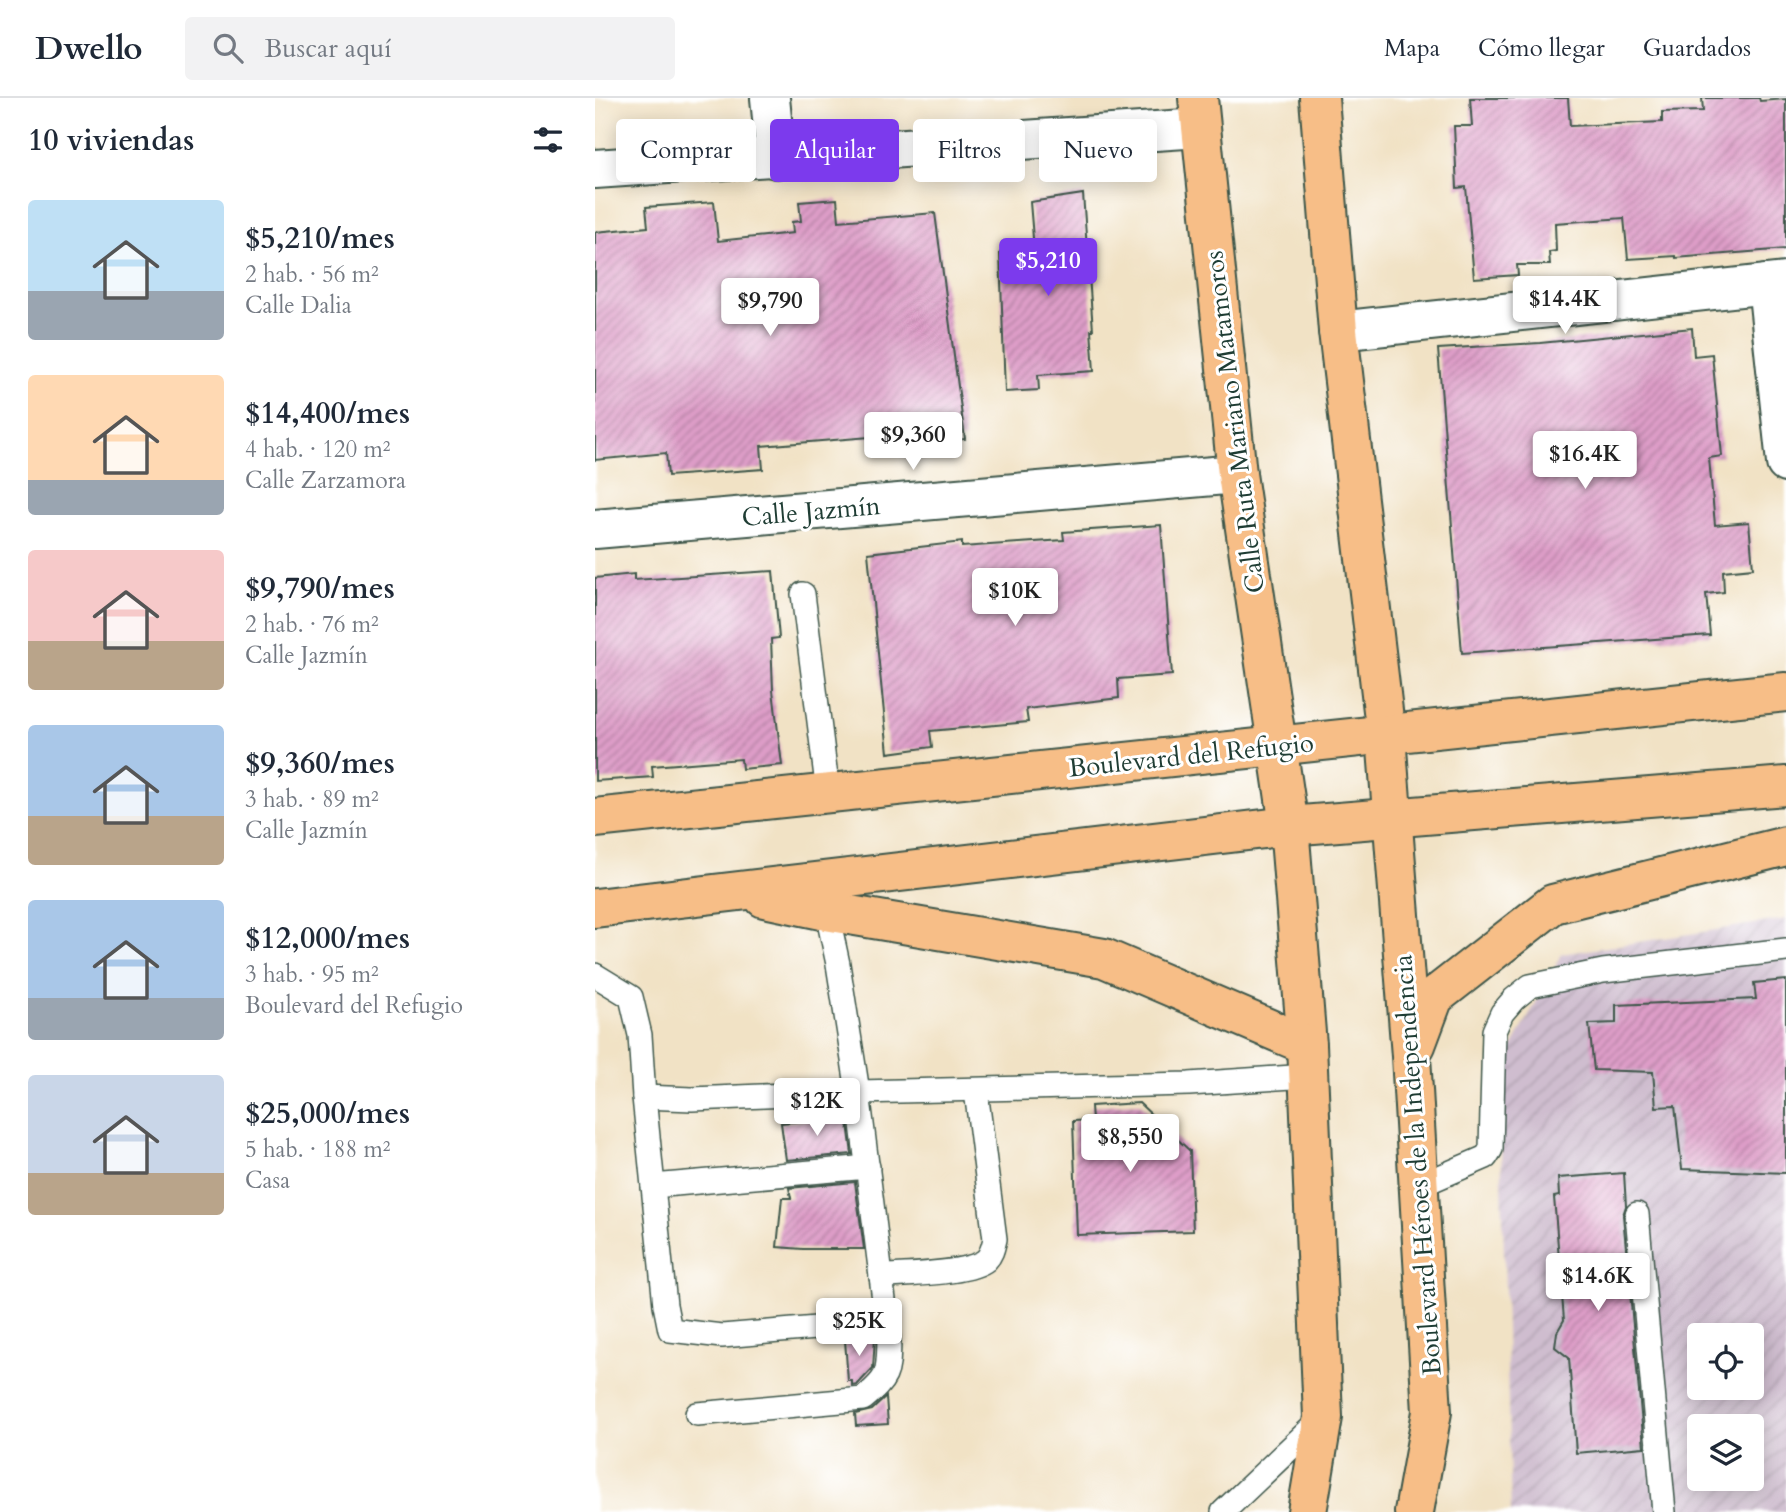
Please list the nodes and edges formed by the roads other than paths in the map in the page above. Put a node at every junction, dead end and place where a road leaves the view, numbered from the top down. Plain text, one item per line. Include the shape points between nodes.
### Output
1 (770, 98) edge
2 (1319, 98) edge
3 (1199, 113) edge
4 (772, 119) edge
5 (899, 146) edge
6 (770, 159) edge
7 (595, 169) edge
8 (1777, 283) edge
9 (1338, 331) junction
10 (1786, 463) edge
11 (1237, 474) junction
12 (595, 529) edge
13 (803, 594) dead end
14 (1786, 692) edge
15 (1386, 736) junction
16 (1277, 746) junction
17 (1786, 786) edge
18 (828, 793) junction
19 (1393, 816) junction
20 (595, 818) edge
21 (1289, 826) junction
22 (1786, 846) edge
23 (823, 896) junction
24 (595, 908) edge
25 (1786, 950) edge
26 (595, 975) edge
27 (1411, 1056) junction
28 (1307, 1060) junction
29 (976, 1091) junction
30 (858, 1092) junction
31 (644, 1097) junction
32 (868, 1167) junction
33 (653, 1186) junction
34 (1419, 1186) junction
35 (1637, 1214) dead end
36 (881, 1277) junction
37 (887, 1322) junction
38 (697, 1415) dead end
39 (1323, 1417) junction
40 (1223, 1512) edge
41 (1307, 1512) edge
42 (1414, 1512) edge
43 (1664, 1512) edge

1 - 4 street
2 - 9 main road
3 - 5 street
3 - 11 main road, Calle Ruta Mariano Matamoros
6 - 7 street
8 - 9 street
8 - 10 street
9 - 15 main road
11 - 12 street, Calle Jazmín
11 - 16 main road, Calle Ruta Mariano Matamoros
13 - 18 lane
14 - 15 main road, Boulevard del Refugio
15 - 16 main road, Boulevard del Refugio
15 - 19 main road, Boulevard Héroes de la Independencia
16 - 18 main road, Boulevard del Refugio
16 - 21 main road, Calle Ruta Mariano Matamoros
17 - 19 main road
18 - 20 main road, Boulevard del Refugio
19 - 21 main road
19 - 27 main road, Boulevard Héroes de la Independencia
21 - 23 main road
21 - 28 main road
22 - 27 main road via 1553,904 1434,998
23 - 24 main road via 734,892
23 - 28 main road via 1104,958
23 - 30 lane
25 - 34 lane via 1603,971 1530,986 1502,1013 1494,1031 1491,1149 1486,1157
26 - 31 lane via 631,998 640,1035
27 - 34 main road, Boulevard Héroes de la Independencia
28 - 29 lane via 1189,1084
28 - 39 main road
29 - 30 lane
29 - 36 lane via 995,1239 992,1251 969,1269
30 - 31 lane
30 - 32 lane
31 - 33 lane
32 - 33 lane
32 - 36 lane
33 - 37 lane via 670,1330 722,1336
34 - 42 main road, Boulevard Héroes de la Independencia via 1432,1412
35 - 43 lane
36 - 37 lane
37 - 38 lane via 888,1372 863,1399
39 - 40 lane
39 - 41 main road

